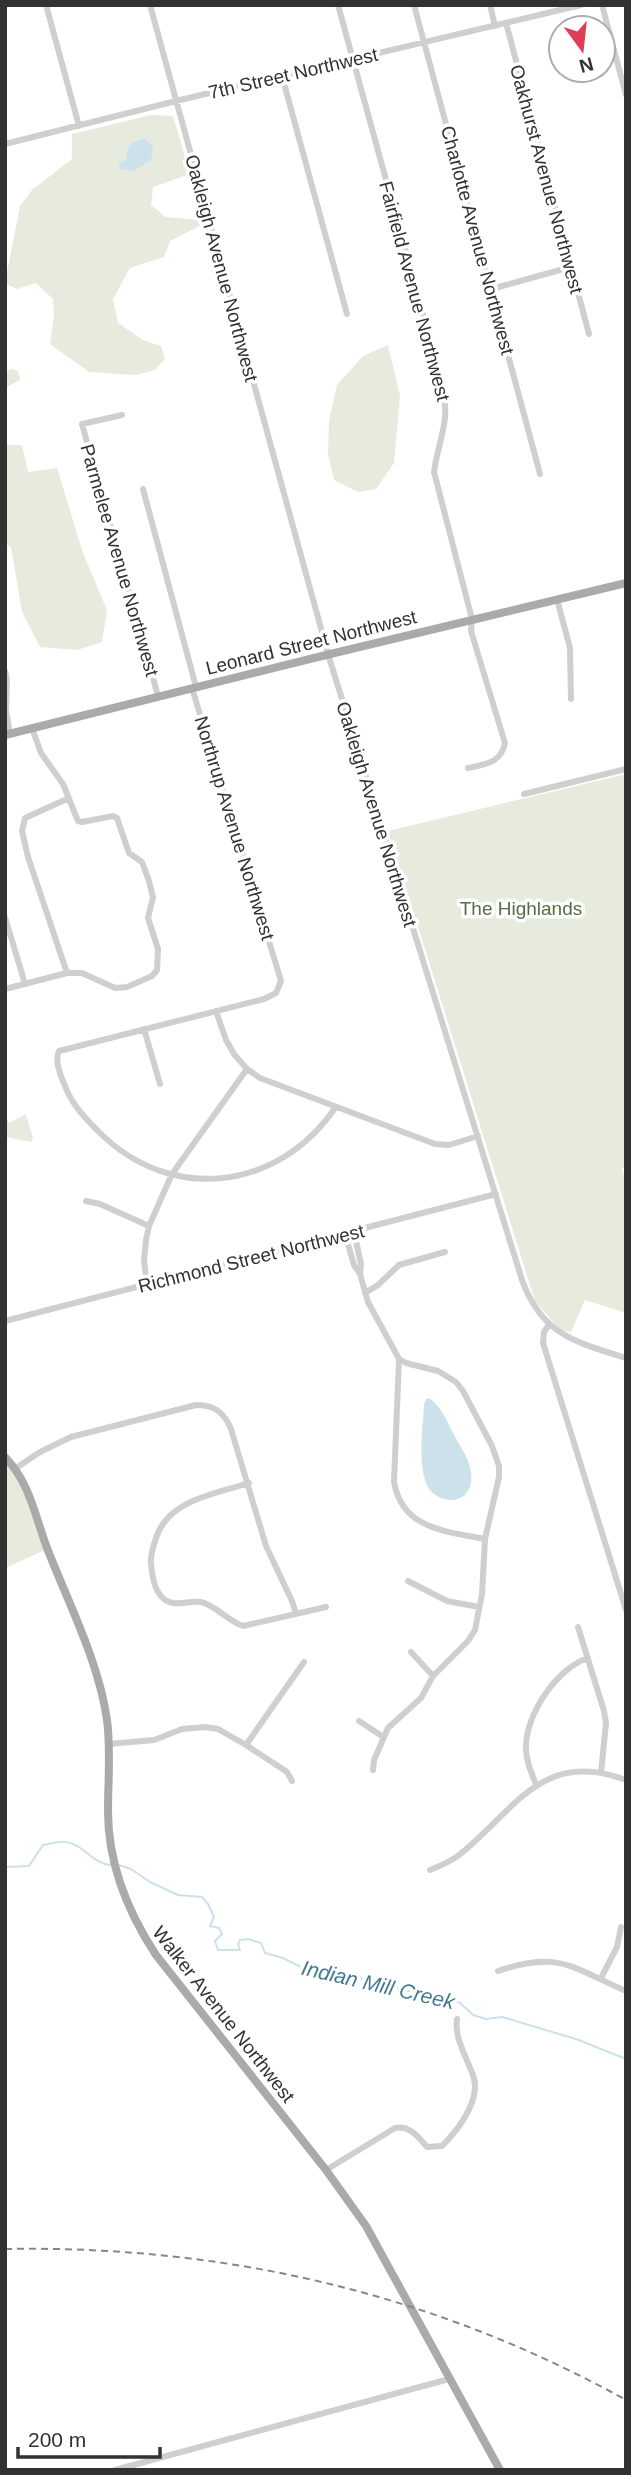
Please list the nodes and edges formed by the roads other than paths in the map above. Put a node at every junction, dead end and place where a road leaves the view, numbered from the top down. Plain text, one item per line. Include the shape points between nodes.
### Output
1 (46, 5) edge
2 (150, 5) edge
3 (338, 5) edge
4 (414, 5) edge
5 (490, 5) edge
6 (581, 5) edge
7 (602, 5) edge
8 (506, 23) junction
9 (495, 26) junction
10 (425, 42) junction
11 (353, 60) junction
12 (282, 76) junction
13 (626, 95) edge
14 (176, 101) junction
15 (79, 126) junction
16 (5, 144) edge
17 (571, 267) junction
18 (491, 289) junction
19 (347, 314) dead end
20 (589, 334) dead end
21 (122, 415) dead end
22 (540, 474) dead end
23 (143, 489) dead end
24 (626, 583) edge
25 (557, 599) junction
26 (472, 619) junction
27 (328, 654) junction
28 (5, 671) edge
29 (194, 687) junction
30 (158, 696) junction
31 (572, 699) dead end
32 (32, 729) junction
33 (8, 735) edge
34 (468, 768) dead end
35 (626, 769) edge
36 (524, 794) dead end
37 (69, 799) junction
38 (5, 917) edge
39 (67, 973) junction
40 (26, 984) junction
41 (5, 989) edge
42 (216, 1011) junction
43 (144, 1029) junction
44 (247, 1069) junction
45 (160, 1084) dead end
46 (335, 1108) junction
47 (478, 1136) junction
48 (172, 1174) junction
49 (496, 1194) junction
50 (86, 1201) dead end
51 (149, 1226) junction
52 (354, 1232) junction
53 (345, 1234) junction
54 (445, 1252) dead end
55 (359, 1274) junction
56 (147, 1285) junction
57 (365, 1293) junction
58 (5, 1321) edge
59 (549, 1324) junction
60 (626, 1358) edge
61 (399, 1359) junction
62 (5, 1457) edge
63 (16, 1468) junction
64 (249, 1483) junction
65 (485, 1539) junction
66 (408, 1581) dead end
67 (326, 1607) dead end
68 (479, 1607) junction
69 (626, 1609) edge
70 (296, 1614) junction
71 (578, 1627) dead end
72 (411, 1652) dead end
73 (588, 1658) junction
74 (304, 1662) dead end
75 (433, 1675) junction
76 (359, 1721) dead end
77 (382, 1736) junction
78 (109, 1744) junction
79 (246, 1745) junction
80 (373, 1770) dead end
81 (601, 1773) junction
82 (626, 1780) edge
83 (292, 1781) dead end
84 (536, 1784) junction
85 (430, 1870) dead end
86 (621, 1927) dead end
87 (498, 1972) dead end
88 (601, 1978) junction
89 (626, 1991) edge
90 (457, 2019) dead end
91 (327, 2171) junction
92 (449, 2379) junction
93 (140, 2467) edge
94 (115, 2470) edge
95 (499, 2470) edge

1 - 15 street
2 - 14 street, Oakleigh Avenue Northwest
3 - 11 street, Fairfield Avenue Northwest
4 - 10 street, Charlotte Avenue Northwest
5 - 9 street
6 - 8 street, 7th Street Northwest
7 - 13 street
8 - 9 street, 7th Street Northwest
8 - 17 street, Oakhurst Avenue Northwest
9 - 10 street, 7th Street Northwest
10 - 11 street, 7th Street Northwest
10 - 18 street, Charlotte Avenue Northwest
11 - 12 street, 7th Street Northwest
11 - 26 street, Fairfield Avenue Northwest via 443,387 447,419 434,472
12 - 14 street, 7th Street Northwest
12 - 19 street
14 - 15 street, 7th Street Northwest
14 - 27 street, Oakleigh Avenue Northwest
15 - 16 street, 7th Street Northwest
17 - 18 street
17 - 20 street, Oakhurst Avenue Northwest
18 - 22 street, Charlotte Avenue Northwest
21 - 30 street, Parmelee Avenue Northwest via 82,425
23 - 29 street, Northrup Avenue Northwest
24 - 25 main road, Leonard Street Northwest
25 - 26 main road, Leonard Street Northwest
25 - 31 street via 570,648
26 - 27 main road, Leonard Street Northwest
26 - 34 street, Fairfield Avenue Northwest via 471,631 505,743 496,760
27 - 29 main road, Leonard Street Northwest
27 - 47 street, Oakleigh Avenue Northwest
28 - 33 street
29 - 30 main road, Leonard Street Northwest
29 - 42 street, Northrup Avenue Northwest via 281,981 271,996
30 - 32 main road, Leonard Street Northwest
32 - 33 main road, Leonard Street Northwest
32 - 37 street
35 - 36 street
37 - 39 street via 25,818 22,831
37 - 39 street via 78,821 117,818 129,853 142,862 153,897 148,918 158,962 152,976 127,987 115,988 82,973
38 - 40 street
39 - 40 street
40 - 41 street
42 - 43 street
42 - 44 street via 226,1040
43 - 45 street
43 - 48 street via 88,1042 59,1051 57,1056 76,1107 120,1150
44 - 46 street via 275,1086
44 - 48 street
46 - 47 street via 435,1144 449,1145
46 - 48 street via 310,1139 277,1163 230,1177
47 - 49 street, Oakleigh Avenue Northwest
48 - 51 street
49 - 52 street, Richmond Street Northwest
49 - 59 street, Oakleigh Avenue Northwest via 528,1297
50 - 51 street
51 - 56 street via 144,1250
52 - 53 street, Richmond Street Northwest
52 - 55 street via 362,1264
53 - 55 street
53 - 56 street, Richmond Street Northwest
54 - 57 street via 399,1265
55 - 57 street
56 - 58 street, Richmond Street Northwest
57 - 61 street
59 - 60 street via 570,1340
59 - 69 street via 543,1343
61 - 65 street via 456,1382 492,1446 499,1477
61 - 65 street via 397,1495 405,1510 420,1522
62 - 63 main road, Walker Avenue Northwest
63 - 64 street via 71,1437 204,1405 228,1420
63 - 78 main road, Walker Avenue Northwest via 99,1683
64 - 70 street via 266,1546
64 - 70 street via 189,1503 164,1520 150,1557 157,1589 168,1601 202,1602 243,1626
65 - 68 street
66 - 68 street via 447,1601
67 - 70 street
68 - 75 street via 468,1641
71 - 73 street
72 - 75 street
73 - 81 street via 606,1720
73 - 84 street via 562,1673 532,1718 526,1750
74 - 79 street
75 - 77 street via 421,1698
76 - 77 street
77 - 80 street
78 - 79 street via 154,1740 182,1728 205,1727
78 - 91 main road, Walker Avenue Northwest via 113,1859 135,1921 156,1955
79 - 83 street via 287,1772
81 - 82 street
81 - 84 street via 565,1775
84 - 85 street via 460,1854
86 - 88 street via 617,1947
87 - 88 street via 525,1963 552,1962
88 - 89 street
90 - 91 street via 457,2037 475,2090 468,2112 449,2139 442,2146 428,2147 411,2130 395,2128
91 - 92 main road, Walker Avenue Northwest via 379,2248
92 - 93 street
92 - 95 main road, Walker Avenue Northwest
93 - 94 street

